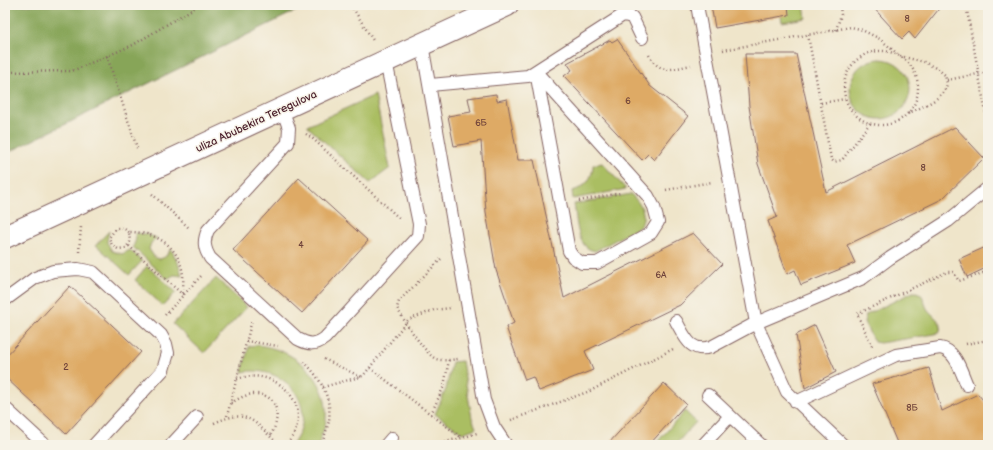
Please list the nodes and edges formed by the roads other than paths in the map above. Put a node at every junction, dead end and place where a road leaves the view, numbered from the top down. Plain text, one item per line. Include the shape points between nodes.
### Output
1 (507, 5) edge
2 (697, 5) edge
3 (642, 38) road end
4 (422, 44) junction
5 (386, 61) junction
6 (536, 72) junction
7 (430, 85) junction
8 (282, 109) junction
9 (988, 188) edge
10 (5, 237) edge
11 (5, 300) edge
12 (676, 321) dead end
13 (756, 323) junction
14 (967, 385) dead end
15 (708, 395) dead end
16 (796, 402) junction
17 (5, 408) edge
18 (730, 416) junction
19 (197, 417) road end
20 (45, 445) edge
21 (94, 445) edge
22 (171, 445) edge
23 (506, 445) edge
24 (703, 445) edge
25 (761, 445) edge
26 (843, 445) edge

1 - 4 street, uliza Abubekira Teregulova
2 - 13 lane
3 - 6 lane via 632,17 623,15
4 - 5 street, uliza Abubekira Teregulova
4 - 7 lane
5 - 8 street, uliza Abubekira Teregulova
5 - 8 lane via 419,224 418,236 319,343 311,344 298,339 214,262 206,251 204,242 208,230 285,147 290,134
6 - 6 lane via 569,251 578,261 593,264 648,235 658,222 656,213 644,192
6 - 7 lane via 524,76
7 - 23 lane via 484,400 494,426
8 - 10 street, uliza Abubekira Teregulova
9 - 13 lane via 948,221 863,278
11 - 21 lane via 43,274 63,269 93,272 154,328 166,344 168,353 163,370
12 - 13 lane via 687,341 698,349 711,347
13 - 16 lane via 784,386
14 - 16 lane via 954,357 944,348 902,354 880,362
15 - 18 lane
16 - 26 lane
17 - 20 lane
18 - 24 lane
18 - 25 lane
19 - 22 lane

